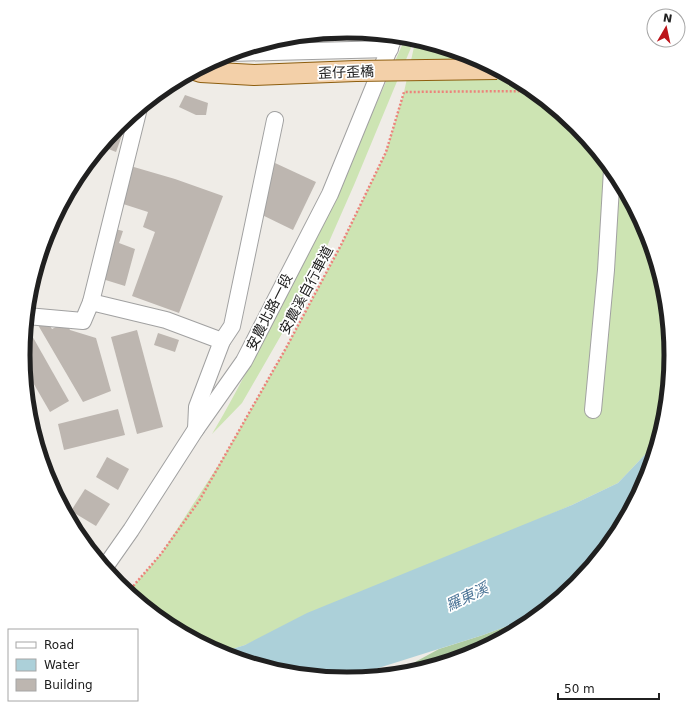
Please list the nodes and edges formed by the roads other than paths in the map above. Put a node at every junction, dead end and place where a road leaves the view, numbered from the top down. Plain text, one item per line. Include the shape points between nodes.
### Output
1 (393, 42) edge
2 (254, 51) edge
3 (485, 69) edge
4 (203, 72) edge
5 (137, 117) edge
6 (275, 120) dead end
7 (611, 179) edge
8 (91, 302) junction
9 (33, 316) edge
10 (222, 341) junction
11 (593, 410) dead end
12 (196, 430) junction
13 (108, 563) edge

1 - 2 street
1 - 12 street, 安農北路一段 via 330,194 244,361
3 - 4 main road, 歪仔歪橋, bridge via 254,75
5 - 8 street
6 - 10 street via 232,326
7 - 11 street
8 - 9 street via 84,321
8 - 10 street via 166,320
10 - 12 street via 197,406
12 - 13 street, 安農北路一段

